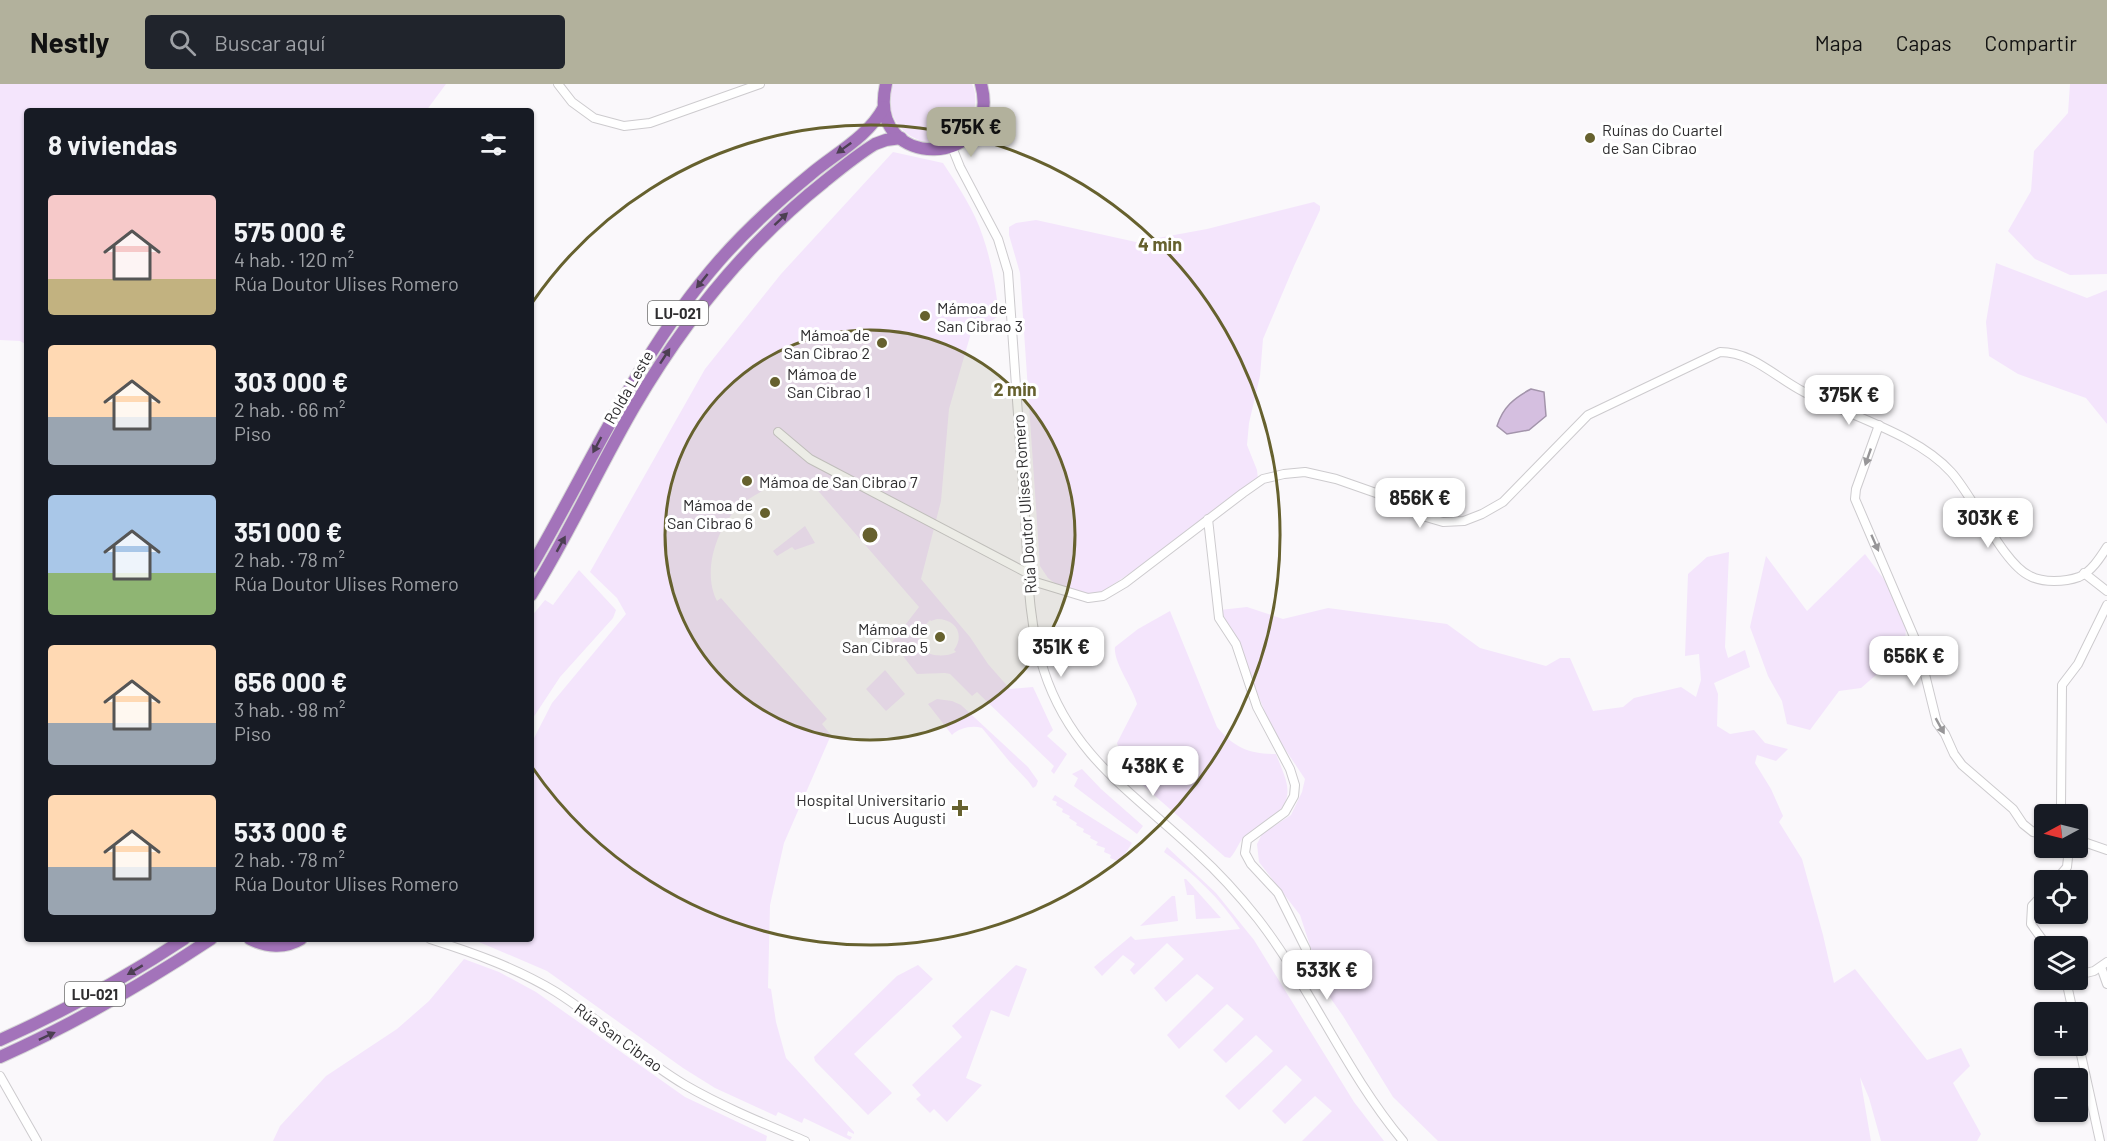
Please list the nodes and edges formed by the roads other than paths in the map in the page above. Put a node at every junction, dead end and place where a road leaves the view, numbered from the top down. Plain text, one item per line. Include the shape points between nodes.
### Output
1 (558, 84) edge
2 (760, 84) edge
3 (886, 84) edge
4 (981, 84) edge
5 (993, 84) edge
6 (983, 98) junction
7 (884, 107) junction
8 (901, 138) junction
9 (952, 147) junction
10 (1879, 425) junction
11 (778, 432) dead end
12 (1208, 519) junction
13 (2107, 547) edge
14 (534, 561) edge
15 (2084, 573) junction
16 (1029, 577) junction
17 (534, 590) edge
18 (2107, 591) edge
19 (2107, 605) edge
20 (2061, 804) edge
21 (2034, 832) edge
22 (2088, 843) edge
23 (2107, 850) edge
24 (2034, 904) edge
25 (2040, 936) edge
26 (179, 942) edge
27 (208, 942) edge
28 (258, 942) edge
29 (293, 942) edge
30 (440, 942) edge
31 (1306, 949) dead end
32 (2104, 965) edge
33 (2088, 972) edge
34 (2107, 984) edge
35 (0, 1040) edge
36 (2081, 1056) edge
37 (0, 1057) edge
38 (0, 1076) edge
39 (38, 1141) edge
40 (805, 1141) edge
41 (1403, 1141) edge
42 (2100, 1141) edge

1 - 2 street via 572,102 594,118 624,126 650,123
3 - 7 highway, Rolda Leste / LU-021
4 - 6 highway
5 - 6 highway
6 - 9 highway via 975,127
7 - 8 highway
7 -> 14 highway, Rolda Leste / LU-021 via 869,130 825,162 751,227 690,297 634,377
8 - 9 highway via 925,150
17 -> 8 highway, Rolda Leste / LU-021 via 646,386 716,287 759,240 813,191 870,147
9 - 16 street, Rúa Doutor Ulises Romero via 998,239 1008,273
10 - 12 street via 1804,392 1749,358 1720,352 1588,416 1503,502 1464,520 1443,522 1426,517 1376,493 1305,472 1263,479
10 - 15 street via 1931,454 1951,471 2014,565 2047,581
10 -> 21 street via 1855,499 1918,646 1937,723 1962,765
11 - 16 street via 810,459
12 - 16 street via 1103,596 1088,598
12 - 31 street via 1219,618 1236,644 1257,707 1294,785 1294,796 1285,812 1247,840 1245,853 1278,893
13 - 15 street via 2096,564
15 - 18 street
16 - 41 street, Rúa Doutor Ulises Romero via 1035,640 1044,672 1068,724 1100,767 1238,895 1276,944 1367,1092
19 - 20 street via 2078,664 2062,685
22 - 23 street
24 - 25 street via 2031,924
26 -> 35 highway, LU-021 via 94,994
37 -> 27 highway, LU-021 via 78,1021
28 - 29 highway via 282,946
30 - 40 street, Rúa San Cibrao via 520,972 558,993 684,1085
32 - 33 street
32 - 34 street
36 - 42 street
38 - 39 street

